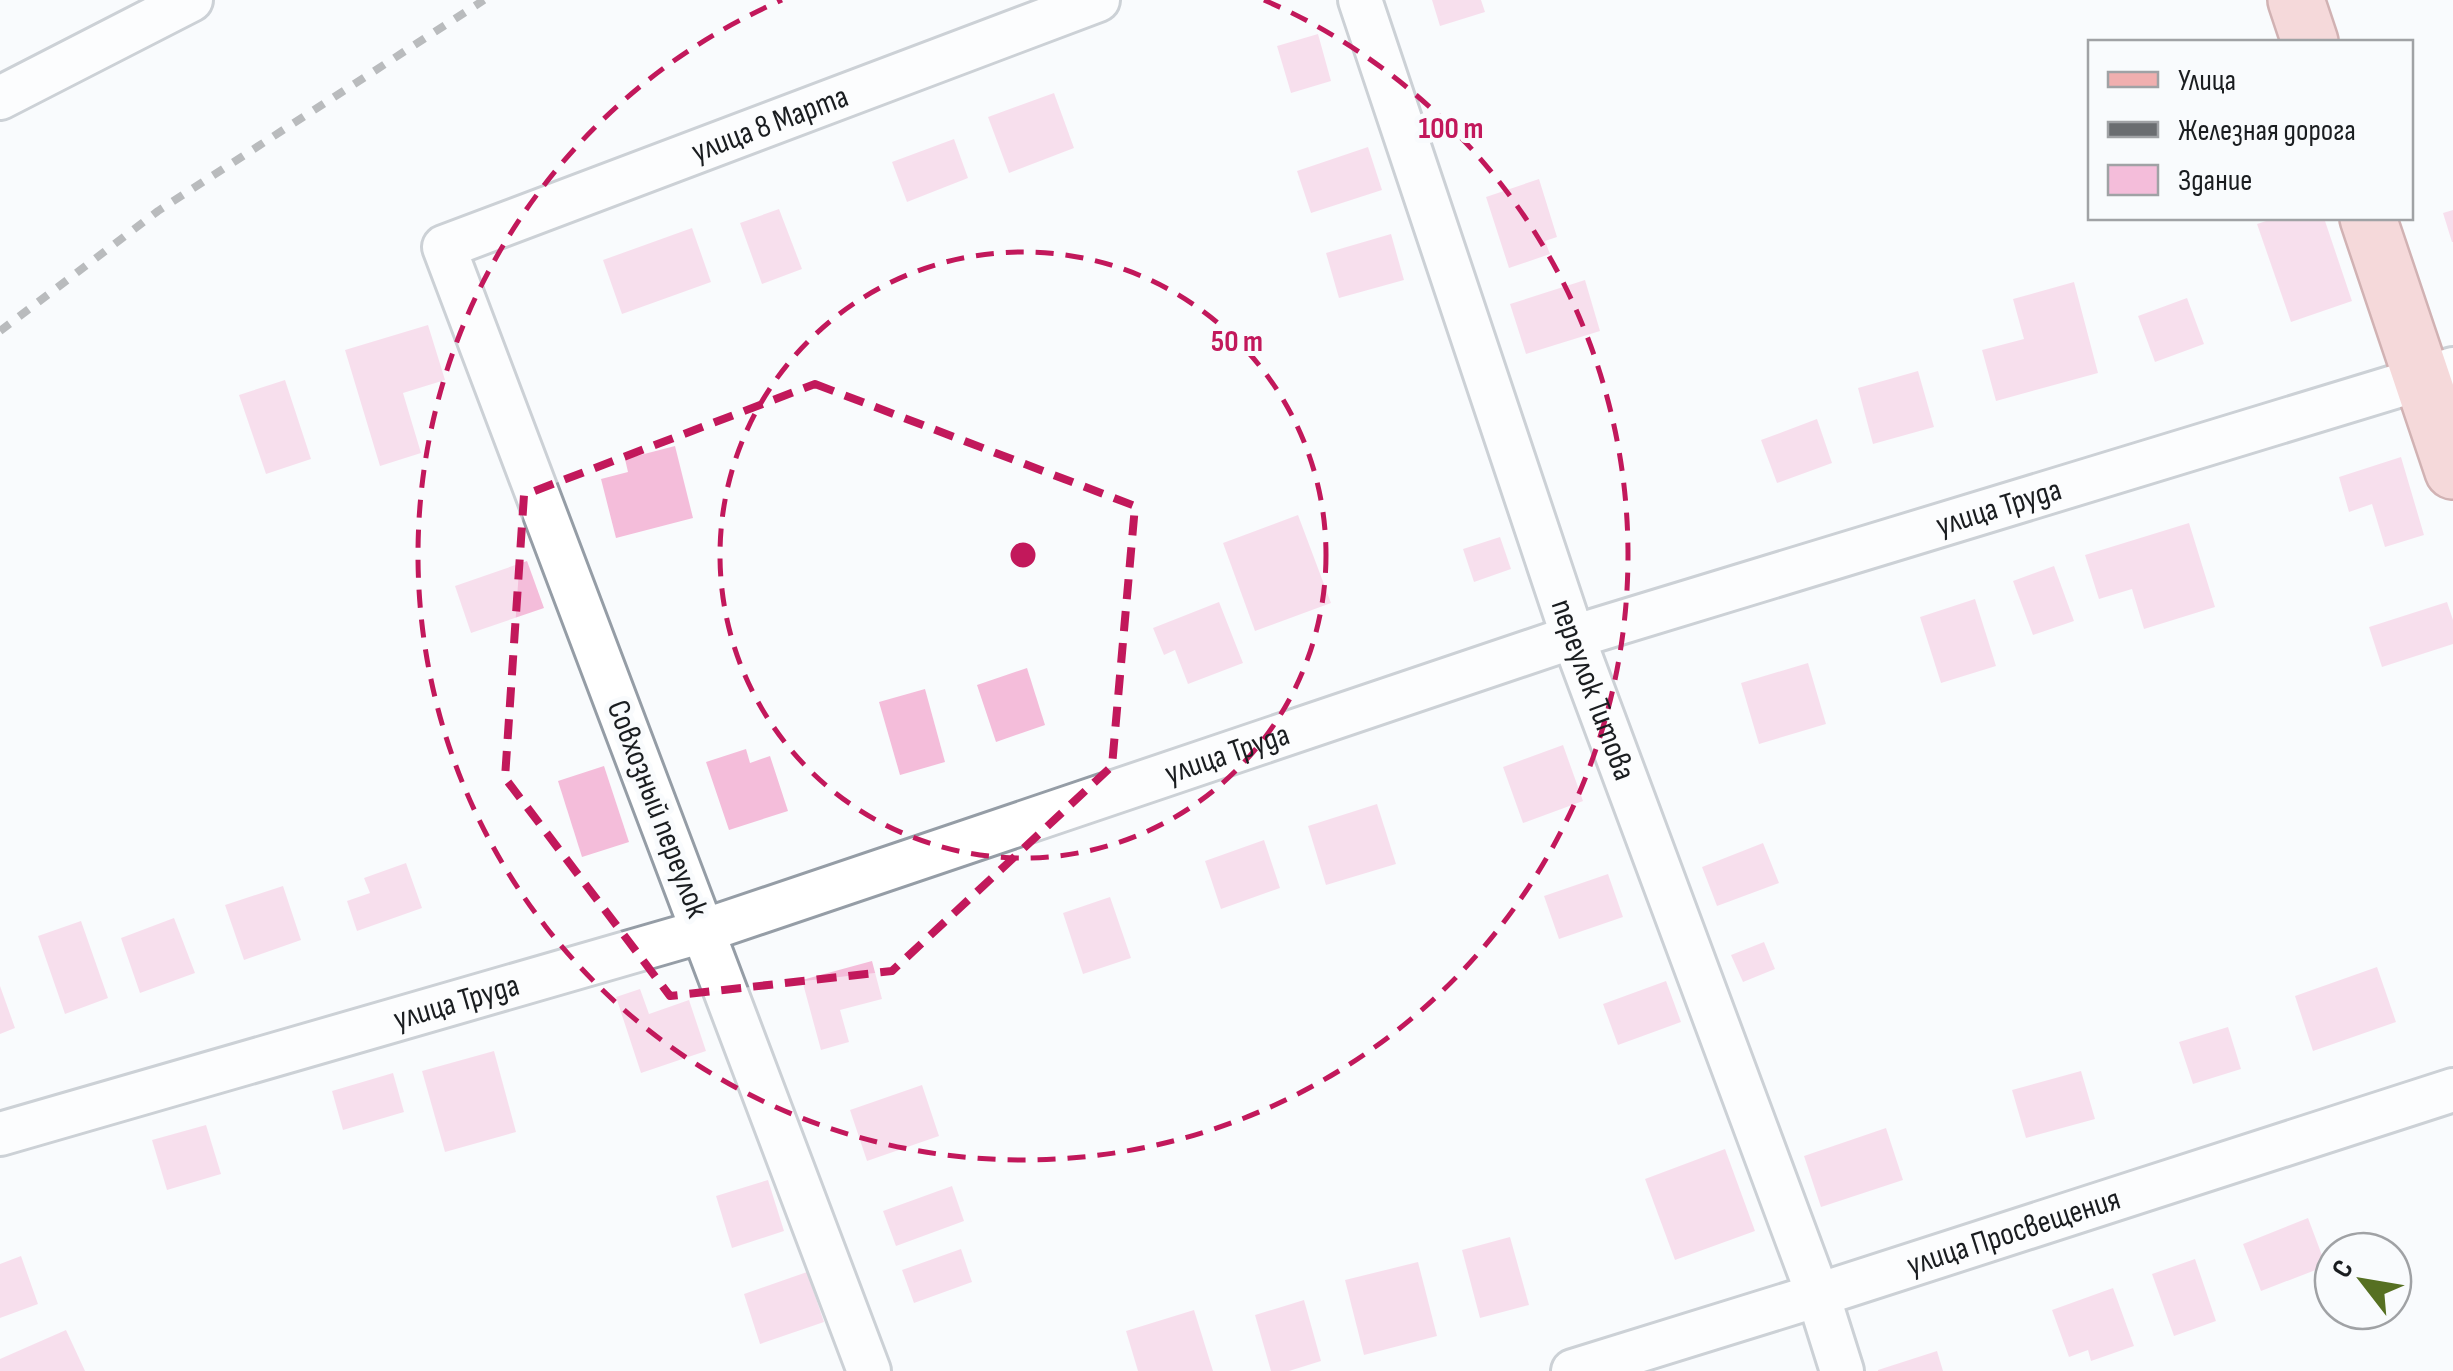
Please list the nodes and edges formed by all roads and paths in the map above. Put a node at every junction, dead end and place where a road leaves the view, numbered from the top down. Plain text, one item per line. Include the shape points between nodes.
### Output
1 (191, 0) edge
2 (1098, 0) edge
3 (1360, 0) edge
4 (2296, 0) edge
5 (2309, 40) edge
6 (0, 98) edge
7 (2369, 220) edge
8 (444, 248) joint
9 (2438, 375) edge
10 (2453, 471) edge
11 (1573, 637) junction
12 (702, 930) junction
13 (2453, 1090) edge
14 (0, 1134) edge
15 (1818, 1295) junction
16 (869, 1371) edge
17 (1574, 1371) edge
18 (1842, 1371) edge

1 - 6 street
2 - 8 street, улица 8 Марта
3 - 11 street, переулок Титова
4 - 5 main road
7 - 9 main road
8 - 12 street, Совхозный переулок
9 - 10 main road
9 - 11 street, улица Труда
11 - 12 street, улица Труда
11 - 15 street, переулок Титова
12 - 14 street, улица Труда
12 - 16 street, Совхозный переулок
13 - 15 street, улица Просвещения
15 - 17 street, улица Просвещения
15 - 18 street, переулок Титова

